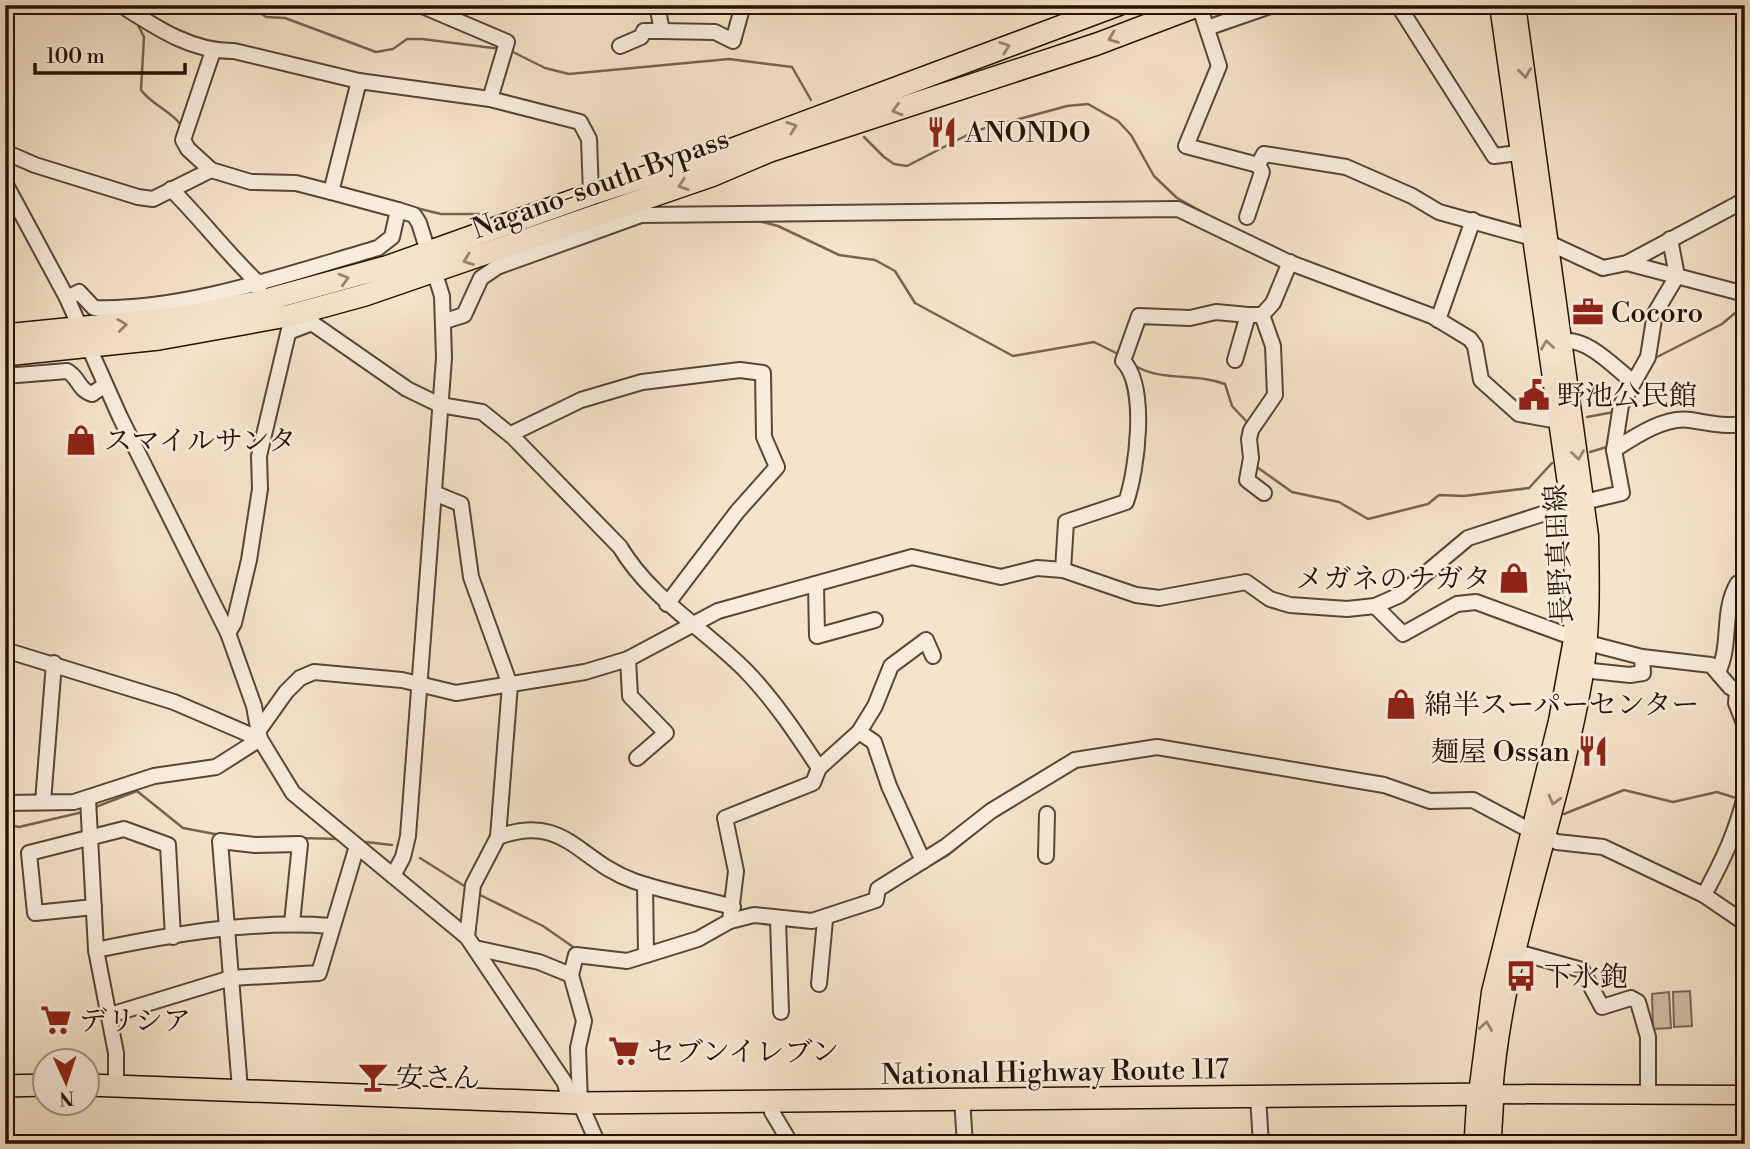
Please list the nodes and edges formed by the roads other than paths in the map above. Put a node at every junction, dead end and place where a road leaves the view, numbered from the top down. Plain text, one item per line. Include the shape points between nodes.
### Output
1 (7, 5) edge
2 (121, 5) edge
3 (420, 5) edge
4 (657, 5) edge
5 (743, 5) edge
6 (1118, 5) edge
7 (1199, 5) edge
8 (1273, 5) edge
9 (1398, 5) edge
10 (1499, 5) edge
11 (1516, 5) edge
12 (5, 23) edge
13 (1207, 28) junction
14 (662, 31) junction
15 (620, 46) dead end
16 (213, 51) junction
17 (359, 81) junction
18 (490, 99) junction
19 (5, 152) edge
20 (1518, 153) junction
21 (1258, 165) junction
22 (211, 170) junction
23 (5, 183) edge
24 (171, 189) junction
25 (331, 192) junction
26 (591, 194) junction
27 (1745, 200) edge
28 (398, 209) junction
29 (1247, 217) dead end
30 (1473, 220) junction
31 (1539, 239) junction
32 (1670, 239) junction
33 (432, 262) junction
34 (1290, 262) junction
35 (1627, 263) junction
36 (1677, 276) junction
37 (260, 292) junction
38 (1745, 294) edge
39 (66, 298) junction
40 (1255, 315) junction
41 (1438, 320) junction
42 (445, 321) junction
43 (291, 323) junction
44 (80, 330) junction
45 (5, 335) edge
46 (1561, 342) junction
47 (91, 349) junction
48 (5, 355) edge
49 (1235, 360) dead end
50 (5, 376) edge
51 (1633, 381) junction
52 (105, 385) junction
53 (440, 405) junction
54 (1558, 421) junction
55 (1745, 424) edge
56 (513, 437) junction
57 (1614, 450) junction
58 (434, 493) junction
59 (1264, 493) dead end
60 (1577, 503) junction
61 (1063, 570) junction
62 (1738, 583) dead end
63 (816, 584) junction
64 (667, 604) junction
65 (1375, 606) junction
66 (874, 620) dead end
67 (691, 625) junction
68 (228, 633) junction
69 (1581, 641) junction
70 (5, 650) edge
71 (933, 656) dead end
72 (1642, 657) junction
73 (628, 659) junction
74 (54, 663) junction
75 (1592, 671) dead end
76 (1718, 671) junction
77 (421, 685) junction
78 (510, 685) junction
79 (1741, 693) edge
80 (1745, 726) edge
81 (859, 732) junction
82 (259, 734) junction
83 (637, 758) dead end
84 (819, 768) junction
85 (1745, 794) edge
86 (88, 799) junction
87 (43, 802) junction
88 (5, 803) edge
89 (1046, 814) dead end
90 (1538, 833) junction
91 (498, 836) junction
92 (92, 838) junction
93 (357, 846) junction
94 (1046, 856) dead end
95 (923, 861) junction
96 (393, 876) junction
97 (645, 884) junction
98 (1704, 895) junction
99 (94, 907) junction
100 (732, 914) junction
101 (778, 919) junction
102 (825, 920) junction
103 (292, 923) junction
104 (1745, 923) edge
105 (331, 926) junction
106 (228, 929) junction
107 (173, 937) junction
108 (471, 942) junction
109 (96, 950) junction
110 (1517, 952) junction
111 (646, 955) junction
112 (571, 975) junction
113 (231, 978) junction
114 (819, 984) dead end
115 (781, 1012) dead end
116 (110, 1015) junction
117 (102, 1084) edge
118 (116, 1084) junction
119 (32, 1085) edge
120 (5, 1086) edge
121 (240, 1088) junction
122 (1485, 1094) junction
123 (1648, 1094) junction
124 (1745, 1095) edge
125 (1258, 1097) junction
126 (962, 1099) junction
127 (771, 1102) junction
128 (580, 1103) junction
129 (598, 1144) edge
130 (791, 1144) edge
131 (965, 1144) edge
132 (1261, 1144) edge
133 (1475, 1144) edge
134 (1490, 1144) edge

1 - 12 street
2 - 16 street via 148,24
3 - 18 street via 507,42
4 - 14 street
5 - 14 street via 733,41 715,33
26 -> 6 highway, Nagano-south Bypass via 730,150
7 - 13 street
7 -> 33 highway, Nagano-south Bypass via 1022,70 770,151 711,176
8 - 13 street
9 - 20 street via 1494,156
10 - 20 main road, 長野真田線
11 -> 31 main road, 長野真田線
13 - 21 street via 1219,66 1186,146
14 - 15 street via 644,31
16 - 17 street via 234,51
16 - 22 street via 183,140
17 - 18 street
17 - 25 street
18 - 26 street via 580,122 589,139
19 - 24 street via 138,197 153,198
20 - 31 main road, 長野真田線
21 - 29 street via 1262,172
21 - 30 street via 1264,154 1346,167 1438,212
22 - 24 street
22 - 25 street via 251,182 296,183
23 - 39 street
24 - 37 street
25 - 28 street
26 - 33 highway, Nagano-south Bypass
27 - 32 street
28 - 33 street via 414,215
28 - 37 street via 392,237 378,248
30 - 31 street
30 - 41 street
31 - 35 street via 1604,268
31 - 46 main road, 長野真田線
54 -> 31 main road, 長野真田線
32 - 35 street
32 - 36 street
37 -> 33 highway, Nagano-south Bypass
33 - 42 street
33 - 43 highway, Nagano-south Bypass
34 - 40 street via 1273,303
34 - 41 street
34 - 42 street via 1178,209 641,215 497,267 481,278 464,315
35 - 36 street
36 - 38 street
36 - 51 street via 1655,313 1648,357
37 - 39 street via 112,309 94,308 79,292
44 -> 37 highway, Nagano-south Bypass via 176,318
39 - 44 street
40 - 49 street
40 - 59 street via 1273,346 1275,395 1249,439 1247,480
40 - 61 street via 1139,316 1123,361 1133,376 1136,404 1138,449 1130,492 1126,502 1116,507 1066,522
41 - 54 street via 1470,339 1481,380 1519,414
42 - 53 street
43 - 47 highway, Nagano-south Bypass
43 - 53 street via 312,323 407,389
43 - 68 street via 259,456 260,489 249,560
44 - 45 highway, Nagano-south Bypass
44 - 47 street
46 - 51 street via 1581,343
46 -> 60 main road, 長野真田線
47 - 48 highway, Nagano-south Bypass
47 - 52 street
50 - 52 street via 67,371 83,391 92,394
51 - 57 street via 1621,405
52 - 68 street
53 - 56 street via 482,412
53 - 58 street
54 - 60 main road, 長野真田線
55 - 57 street via 1725,427 1688,419 1654,427
56 - 64 street via 620,547
56 - 64 street via 581,400 642,382 740,370 763,373 764,437 777,467
57 - 60 street via 1622,493
58 - 77 street
58 - 78 street via 461,505 471,577
60 - 65 street via 1468,538 1399,595
60 - 69 main road, 長野真田線 via 1574,579
61 - 63 street via 1037,568 1002,577 912,557
61 - 65 street via 1136,595 1159,598 1246,582 1270,599 1290,605
62 - 76 street via 1728,602 1724,658
63 - 66 street via 817,636
63 - 67 street via 718,611
64 - 67 street
65 - 69 street via 1403,634 1457,604 1476,602
67 - 73 street
67 - 84 street via 748,673
68 - 82 street
69 - 72 street
69 - 90 main road, 長野真田線
70 - 74 street
71 - 81 street via 926,640 891,666
72 - 75 street via 1643,673
72 - 76 street via 1711,665
73 - 78 street
73 - 83 street via 630,696 666,733
74 - 82 street
74 - 87 street
76 - 79 street
77 - 78 street via 456,693
77 - 82 street via 314,672 286,692
77 - 96 street via 408,836
78 - 91 street
79 - 80 street via 1736,703
81 - 84 street
81 - 95 street via 874,741
82 - 86 street via 216,767 154,776
82 - 93 street via 293,793
84 - 100 street via 813,783 725,818 736,872
85 - 98 street via 1742,816 1726,856
86 - 87 street
86 - 92 street
87 - 88 street
89 - 94 street
90 - 95 street via 1473,800 1430,801 1384,785 1157,747 1075,760 991,811
90 - 98 street via 1557,842 1604,848
90 - 110 main road, 長野真田線
122 -> 90 main road, 長野真田線 via 1491,992
91 - 97 street via 521,828 550,831 616,872
91 - 108 street via 472,892
92 - 99 street
92 - 99 street via 29,852 35,913
92 - 107 street via 124,829 168,845
93 - 96 street
93 - 105 street
95 - 102 street via 878,890 876,900
96 - 108 street
97 - 100 street
97 - 111 street
98 - 104 street
99 - 109 street
100 - 101 street
100 - 111 street via 698,939
101 - 102 street
101 - 115 street
102 - 114 street
103 - 105 street
103 - 106 street
103 - 106 street via 300,844 220,841
105 - 113 street via 319,974
106 - 107 street
106 - 113 street
107 - 109 street
108 - 112 street
108 - 128 street via 567,1091
109 - 116 street
110 - 122 main road, 長野真田線
110 - 123 street via 1582,970 1602,1007 1631,999 1638,1002 1648,1037
111 - 112 street via 619,962 576,955
112 - 128 street via 584,1021 578,1048
113 - 116 street
113 - 121 street
116 - 118 street
117 - 118 highway, National Highway Route 117
118 - 121 highway, National Highway Route 117
119 - 120 highway
121 - 128 highway, National Highway Route 117
122 - 123 main road
122 - 125 highway, National Highway Route 117
122 - 133 highway
122 - 134 highway
123 - 124 main road
125 - 126 highway, National Highway Route 117
125 - 132 street
126 - 127 highway, National Highway Route 117
126 - 131 street
127 - 128 highway, National Highway Route 117
127 - 130 street
128 - 129 street

